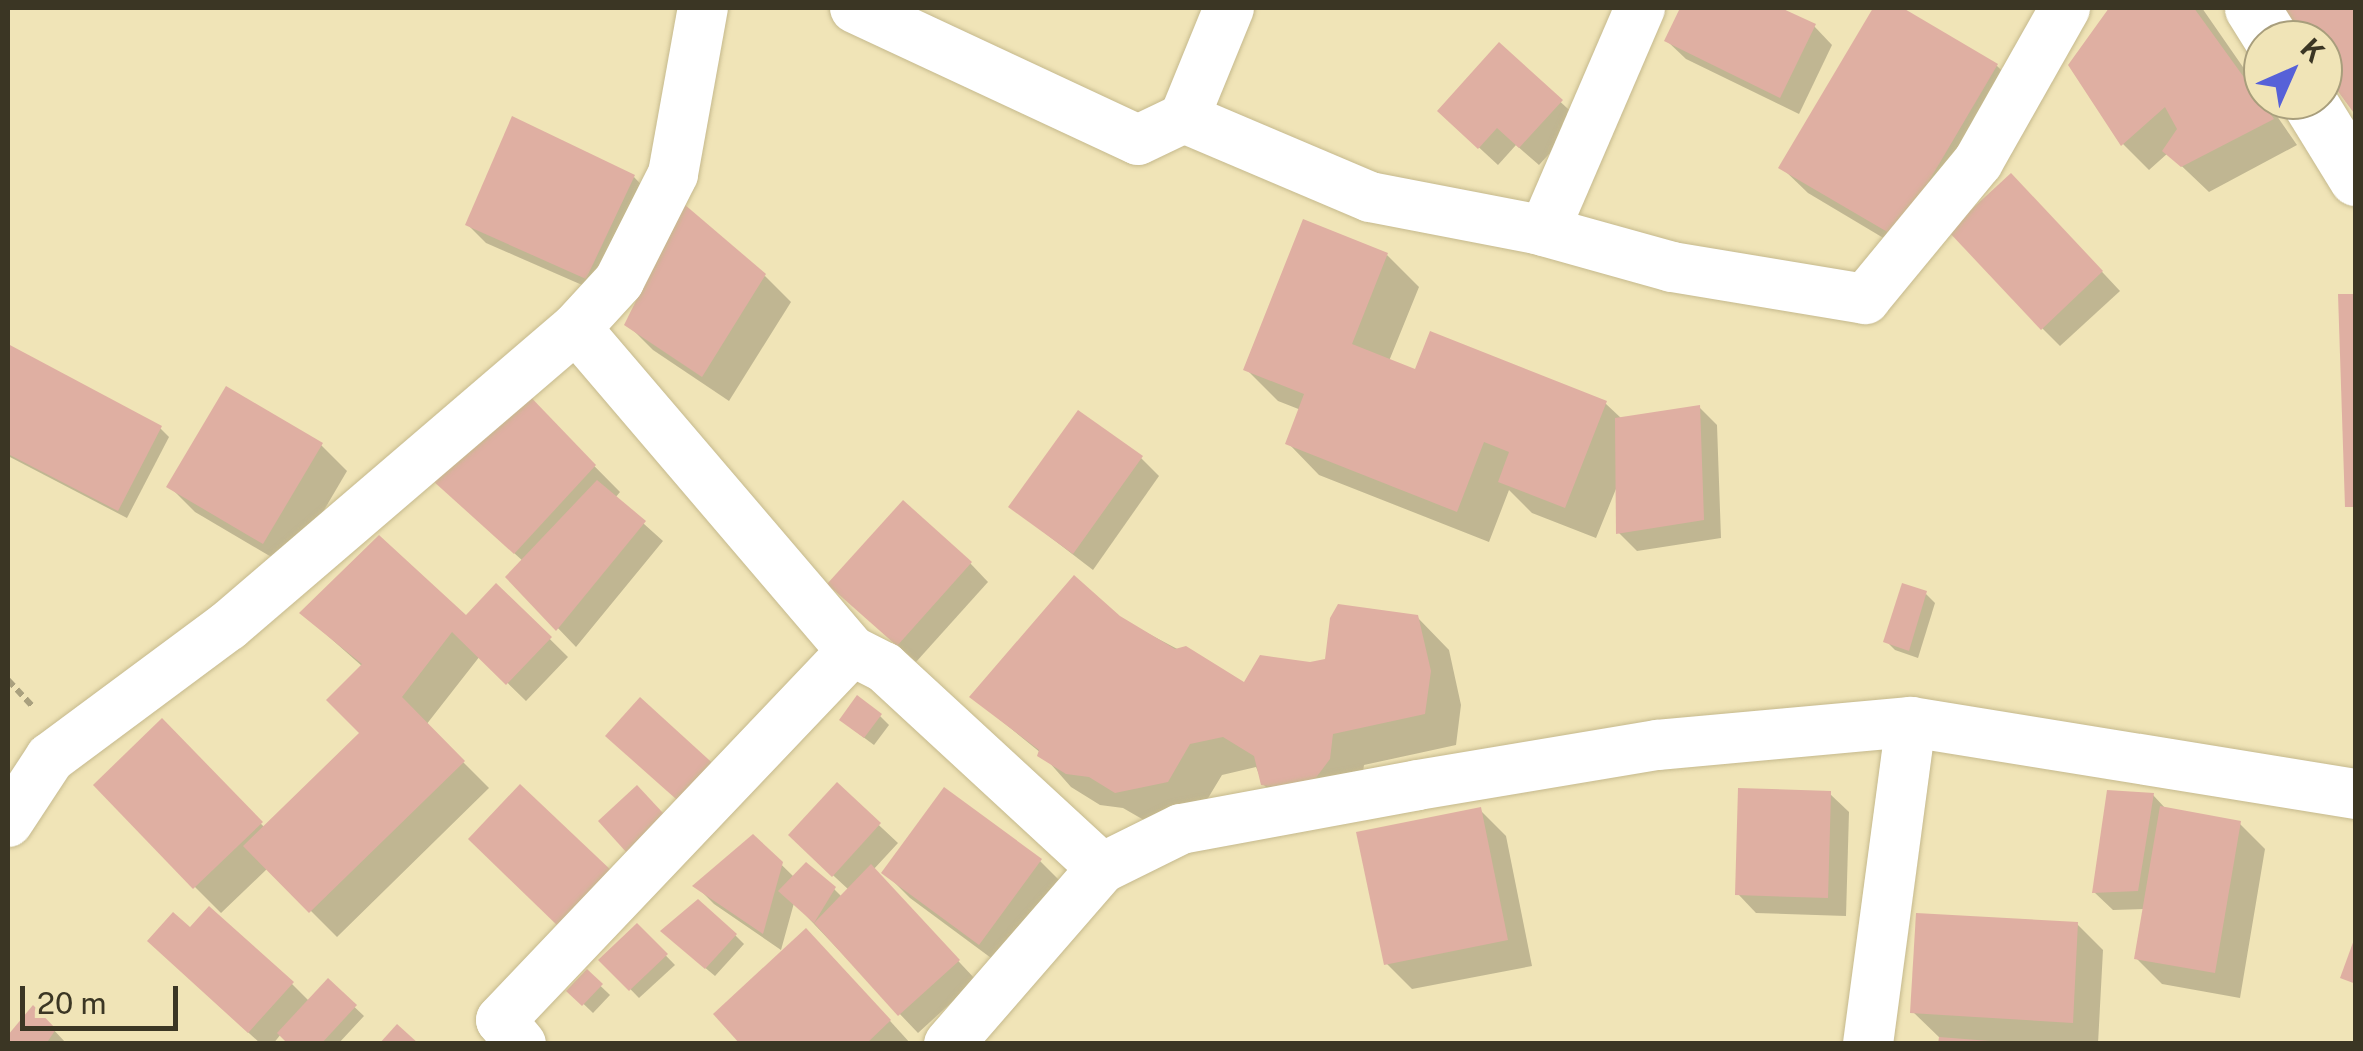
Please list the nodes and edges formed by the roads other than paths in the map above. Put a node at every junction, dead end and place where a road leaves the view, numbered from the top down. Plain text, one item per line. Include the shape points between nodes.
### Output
1 (703, 8) edge
2 (856, 8) edge
3 (1229, 8) edge
4 (1640, 8) edge
5 (2066, 8) edge
6 (1184, 118) junction
7 (2320, 120) edge
8 (2356, 178) edge
9 (1544, 230) junction
10 (576, 328) junction
11 (852, 650) junction
12 (1911, 722) junction
13 (2356, 794) edge
14 (8, 822) edge
15 (1102, 868) junction
16 (522, 1044) edge
17 (949, 1044) edge
18 (1868, 1044) edge

1 - 10 street via 673,174 619,281
2 - 6 street via 1138,140
3 - 6 street
4 - 9 street
5 - 9 street via 1978,162 1865,299 1672,266
6 - 9 street via 1370,197
7 - 8 street
10 - 11 street
10 - 14 street via 228,626 50,758
11 - 15 street via 884,667
11 - 16 street via 502,1020
12 - 13 street
12 - 15 street via 1657,746 1400,788 1182,829
12 - 18 street
15 - 17 street

